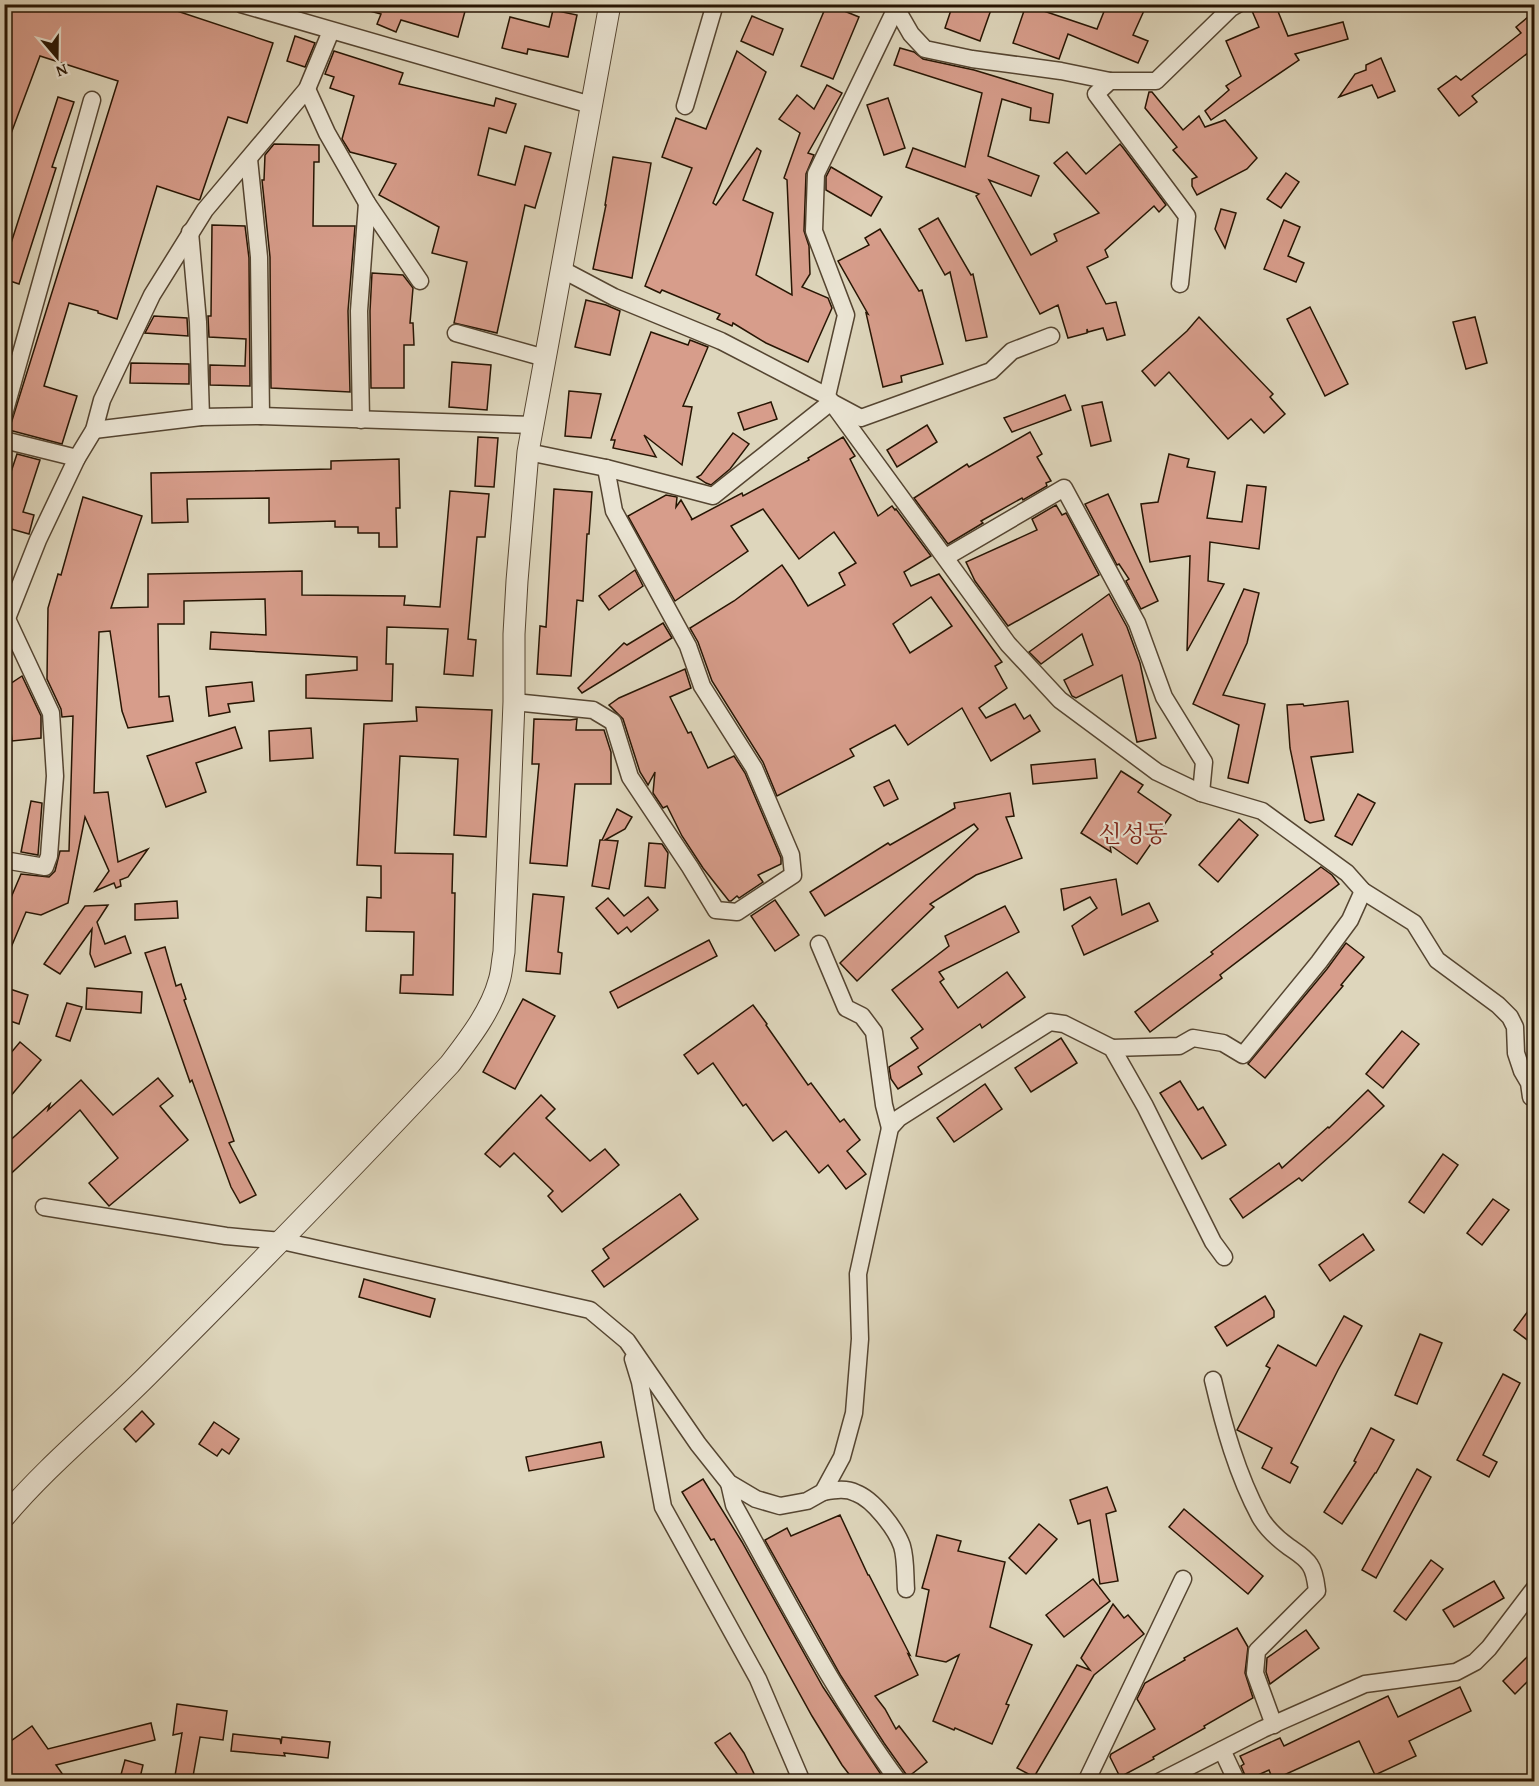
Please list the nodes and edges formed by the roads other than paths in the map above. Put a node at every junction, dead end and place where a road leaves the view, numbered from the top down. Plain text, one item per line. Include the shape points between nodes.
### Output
1 (241, 4) edge
2 (610, 4) edge
3 (715, 4) edge
4 (1238, 4) edge
5 (897, 6) edge
6 (331, 31) junction
7 (1110, 81) junction
8 (307, 89) junction
9 (92, 100) dead end
10 (591, 105) junction
11 (686, 106) dead end
12 (249, 159) junction
13 (368, 202) junction
14 (190, 232) junction
15 (561, 269) junction
16 (420, 281) dead end
17 (1180, 284) dead end
18 (456, 333) dead end
19 (1051, 336) dead end
20 (545, 358) junction
21 (829, 399) junction
22 (4, 414) edge
23 (261, 416) junction
24 (201, 417) junction
25 (361, 420) junction
26 (534, 425) junction
27 (94, 430) junction
28 (4, 440) edge
29 (528, 452) junction
30 (76, 458) junction
31 (606, 468) junction
32 (946, 557) junction
33 (5, 621) edge
34 (514, 702) junction
35 (1201, 793) junction
36 (4, 860) edge
37 (1363, 891) junction
38 (819, 944) dead end
39 (1112, 1048) junction
40 (1534, 1096) edge
41 (890, 1128) junction
42 (44, 1207) dead end
43 (282, 1241) junction
44 (1224, 1257) dead end
45 (627, 1341) junction
46 (1213, 1380) dead end
47 (729, 1483) junction
48 (824, 1492) junction
49 (4, 1517) edge
50 (1183, 1579) dead end
51 (906, 1589) dead end
52 (1534, 1589) edge
53 (1274, 1725) junction
54 (1222, 1750) junction
55 (1166, 1780) edge
56 (802, 1782) edge
57 (899, 1782) edge
58 (1086, 1782) edge
59 (1237, 1782) edge

1 - 6 street
2 - 10 street
3 - 11 street
4 - 7 street via 1156,81
5 - 7 street via 911,34 925,49
5 - 21 street via 816,174 814,231 846,315
6 - 8 street
6 - 10 street
7 - 17 street via 1096,94 1187,216
8 - 12 street
8 - 13 street via 327,133
9 - 22 street
10 - 15 street
12 - 14 street
12 - 23 street via 260,257
13 - 16 street
13 - 25 street via 359,311
14 - 24 street
14 - 27 street via 152,295 102,400
15 - 20 street
15 - 21 street via 614,297 721,341
18 - 20 street
19 - 21 street via 1011,351 991,371 861,418
20 - 26 street
21 - 31 street via 713,496
21 - 32 street
23 - 24 street
23 - 25 street
24 - 27 street
25 - 26 street
26 - 29 street
27 - 30 street
28 - 30 street
29 - 31 street
29 - 34 street via 514,634
30 - 33 street
31 - 34 street via 614,512 688,646 702,686 754,768 790,855 793,875 737,912 716,910 630,777 613,722 593,710
32 - 35 street via 1008,644 1060,700 1157,772
32 - 35 street via 1064,488 1137,623 1164,697 1204,762
33 - 36 street via 51,713 55,776 45,867
34 - 43 street via 504,952 499,982 488,1009 450,1064
35 - 37 street via 1262,811 1347,873
37 - 39 street via 1350,920 1243,1055 1223,1043 1193,1038 1179,1046
37 - 40 street via 1414,923 1437,960 1510,1017 1515,1027 1516,1053 1531,1097
38 - 41 street via 846,1008 862,1016 874,1032
39 - 41 street via 1064,1024 1050,1022 899,1118
39 - 44 street
41 - 48 street via 858,1274 860,1339 854,1413 842,1457
42 - 43 street
43 - 45 street via 590,1310
43 - 49 street
45 - 47 street
45 - 56 street via 640,1382 663,1507 758,1679
46 - 53 street via 1229,1441 1261,1518 1279,1539 1301,1554 1316,1579 1317,1592 1257,1652 1255,1673
47 - 48 street via 756,1499 780,1506 807,1501
47 - 57 street via 734,1505 818,1655
48 - 51 street via 844,1489 858,1493 882,1514 902,1547
50 - 58 street
52 - 53 street via 1489,1648 1475,1662 1456,1672 1365,1684
53 - 54 street
54 - 55 street
54 - 59 street

